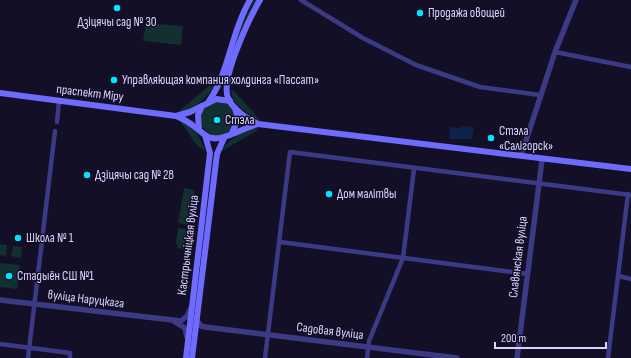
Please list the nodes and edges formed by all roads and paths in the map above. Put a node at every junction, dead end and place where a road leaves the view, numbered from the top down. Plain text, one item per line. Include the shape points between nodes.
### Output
1 (250, 0) edge
2 (260, 0) edge
3 (301, 0) edge
4 (576, 0) edge
5 (555, 52) junction
6 (631, 67) edge
7 (0, 93) edge
8 (540, 95) junction
9 (59, 101) junction
10 (209, 101) junction
11 (230, 101) junction
12 (202, 106) junction
13 (235, 108) junction
14 (176, 116) junction
15 (57, 122) dead end
16 (258, 124) junction
17 (200, 129) junction
18 (55, 130) dead end
19 (232, 133) junction
20 (205, 135) junction
21 (224, 138) junction
22 (521, 156) junction
23 (542, 160) junction
24 (414, 169) junction
25 (631, 170) edge
26 (539, 183) junction
27 (630, 194) edge
28 (280, 242) junction
29 (403, 258) junction
30 (528, 274) junction
31 (620, 276) junction
32 (631, 279) edge
33 (0, 300) edge
34 (34, 304) junction
35 (191, 307) junction
36 (196, 319) junction
37 (169, 321) junction
38 (201, 326) junction
39 (195, 332) junction
40 (268, 335) junction
41 (188, 341) junction
42 (0, 344) edge
43 (369, 347) junction
44 (29, 348) junction
45 (28, 358) edge
46 (70, 358) edge
47 (186, 358) edge
48 (192, 358) edge
49 (265, 358) edge
50 (367, 358) edge
51 (457, 358) edge
52 (517, 358) edge
53 (608, 358) edge

1 - 10 main road via 235,32 219,84
2 - 11 main road via 233,61 227,91
3 - 8 street via 353,32 416,65 480,87
4 - 5 street
5 - 6 street
5 - 8 street
7 - 9 main road, праспект Міру
8 - 22 street
9 - 14 main road, праспект Міру
9 - 15 street
10 - 11 main road
10 - 12 main road
11 - 13 main road
12 - 14 main road
12 - 17 main road via 198,115
13 - 16 main road
13 - 19 main road via 238,119
14 - 17 main road
16 - 19 main road
16 - 22 main road
17 - 20 main road
18 - 34 street
19 - 21 main road
20 - 21 main road via 217,139
20 - 35 main road, Кастрычніцкая вуліца via 210,153
21 - 36 main road, Кастрычніцкая вуліца via 216,154
22 - 23 main road
23 - 25 main road
23 - 26 street, Славянская вуліца
24 - 26 street
24 - 28 street via 290,152
24 - 29 street
26 - 27 street
26 - 30 street, Славянская вуліца
27 - 31 street
28 - 29 street
28 - 40 street
29 - 30 street
29 - 43 street
30 - 52 street, Славянская вуліца
31 - 32 street
31 - 53 street
33 - 34 street, вуліца Наруцкага
34 - 37 street, вуліца Наруцкага
34 - 44 street
35 - 37 street via 187,316 180,321
35 - 41 main road, Кастрычніцкая вуліца
36 - 38 street
36 - 39 main road, Кастрычніцкая вуліца
37 - 41 street via 185,328
38 - 39 street
38 - 40 street, Садовая вуліца
39 - 48 main road, Кастрычніцкая вуліца
40 - 43 street, Садовая вуліца
40 - 49 street
41 - 47 main road, Кастрычніцкая вуліца
42 - 44 street
43 - 50 street
43 - 51 street, Садовая вуліца
44 - 45 street
44 - 46 street via 70,352

